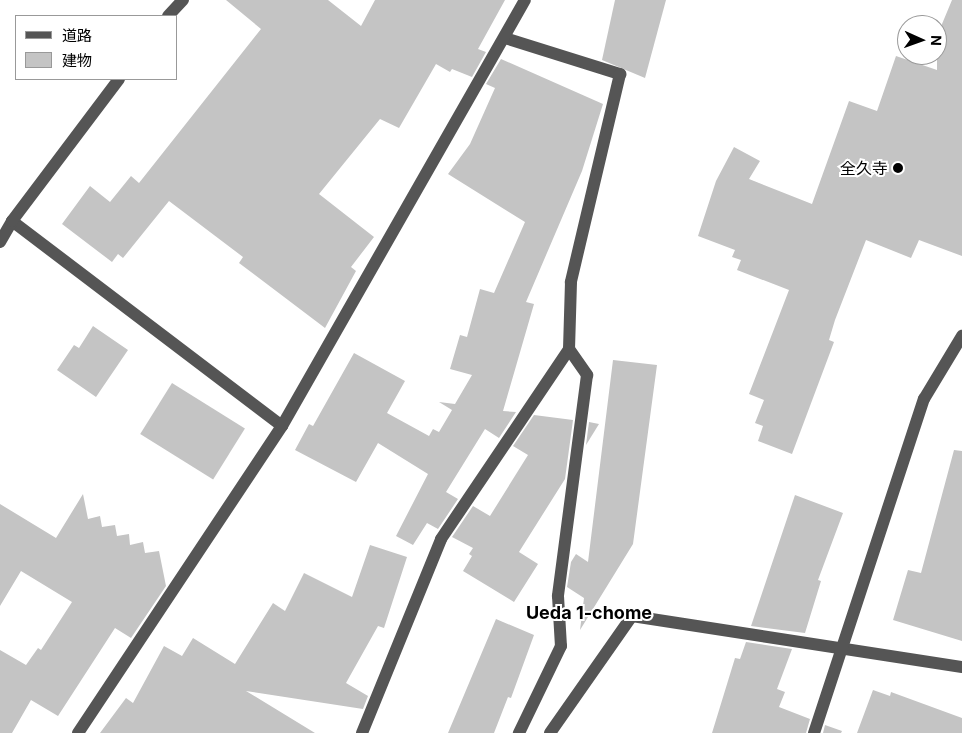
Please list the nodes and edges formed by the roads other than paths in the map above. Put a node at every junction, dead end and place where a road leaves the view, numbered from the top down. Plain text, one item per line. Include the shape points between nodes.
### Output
1 (183, 0) edge
2 (525, 0) edge
3 (169, 15) edge
4 (505, 38) junction
5 (119, 80) edge
6 (12, 221) junction
7 (0, 242) edge
8 (962, 336) edge
9 (569, 349) junction
10 (282, 426) junction
11 (842, 649) junction
12 (962, 667) edge
13 (78, 733) edge
14 (362, 733) edge
15 (518, 733) edge
16 (550, 733) edge
17 (814, 733) edge

1 - 3 street
2 - 4 street
4 - 9 street via 620,74 571,282
4 - 10 street
5 - 6 street
6 - 7 street
6 - 10 street
8 - 11 street via 924,399
9 - 14 street via 440,540
9 - 15 street via 587,375 558,596 560,646
10 - 13 street
11 - 12 street
11 - 16 street via 632,616
11 - 17 street

